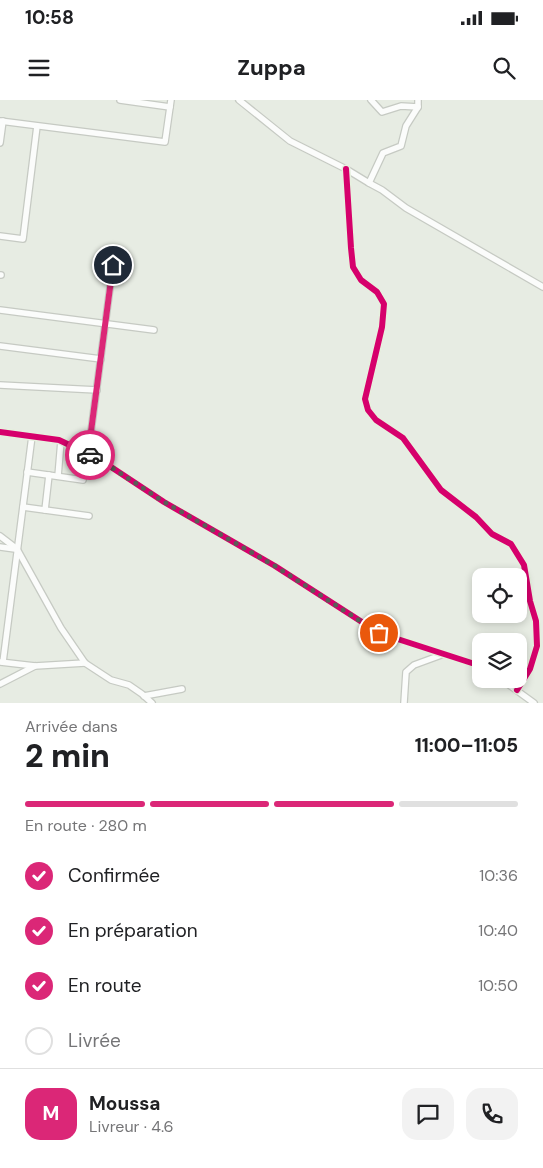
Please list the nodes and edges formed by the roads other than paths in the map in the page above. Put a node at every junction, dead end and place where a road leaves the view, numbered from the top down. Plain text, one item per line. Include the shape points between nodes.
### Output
1 (120, 100) edge
2 (239, 100) edge
3 (371, 100) edge
4 (170, 103) edge
5 (418, 103) edge
6 (1, 121) edge
7 (37, 126) junction
8 (0, 143) edge
9 (346, 169) junction
10 (369, 183) junction
11 (0, 236) edge
12 (113, 265) dead end
13 (543, 287) edge
14 (0, 310) edge
15 (106, 324) junction
16 (154, 330) dead end
17 (0, 346) edge
18 (101, 359) junction
19 (0, 385) edge
20 (97, 390) junction
21 (0, 432) edge
22 (32, 436) junction
23 (61, 442) junction
24 (88, 454) junction
25 (27, 472) junction
26 (49, 475) junction
27 (58, 476) junction
28 (83, 480) dead end
29 (23, 508) junction
30 (45, 510) junction
31 (89, 516) dead end
32 (0, 536) edge
33 (0, 547) edge
34 (18, 550) junction
35 (444, 654) junction
36 (2, 662) edge
37 (84, 663) junction
38 (472, 663) edge
39 (35, 666) junction
40 (0, 684) edge
41 (514, 688) edge
42 (182, 689) dead end
43 (517, 690) junction
44 (144, 696) junction
45 (152, 703) edge
46 (404, 703) edge
47 (534, 703) edge

1 - 4 street
2 - 9 street via 290,141
3 - 5 street via 382,112
4 - 7 street via 165,142
5 - 10 street via 406,126 401,146 383,153
6 - 7 street
6 - 8 street
7 - 11 street via 23,239
9 - 10 street
9 - 43 street via 353,267 384,304 382,327 365,399 368,410 376,420 403,438 441,490 492,534 511,544 524,565 536,621 537,646 530,669
10 - 13 street
12 - 15 street
14 - 15 street
15 - 16 street
15 - 18 street
17 - 18 street
18 - 20 street
19 - 20 street
20 - 24 street
21 - 22 street
22 - 23 street
22 - 25 street
23 - 24 street
23 - 27 street
24 - 35 street via 275,566 379,633
25 - 26 street
25 - 29 street
26 - 27 street
26 - 30 street
27 - 28 street
29 - 30 street
29 - 34 street
30 - 31 street
32 - 34 street
33 - 34 street
34 - 36 street
34 - 37 street
35 - 38 street
35 - 46 street via 414,665 406,672
36 - 39 street
37 - 39 street
37 - 44 street
39 - 40 street
41 - 43 street
42 - 44 street
43 - 47 street
44 - 45 street

